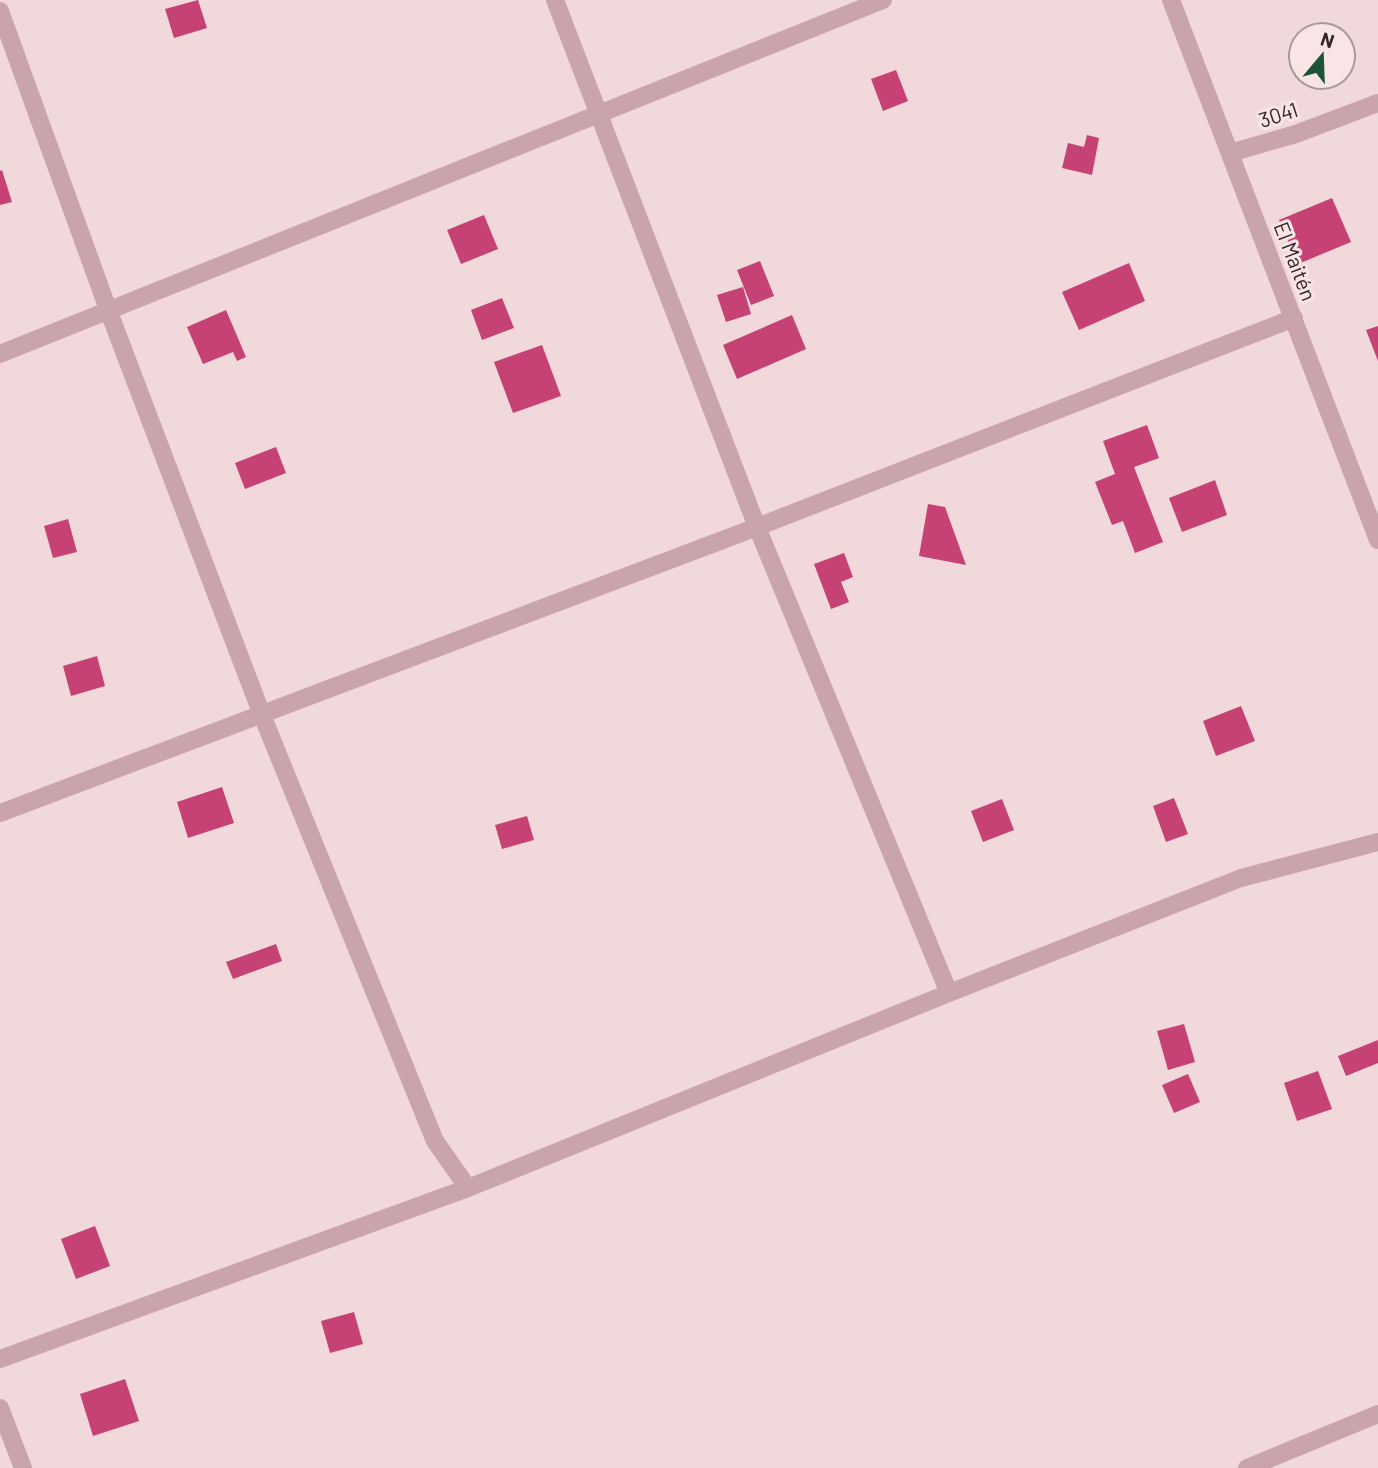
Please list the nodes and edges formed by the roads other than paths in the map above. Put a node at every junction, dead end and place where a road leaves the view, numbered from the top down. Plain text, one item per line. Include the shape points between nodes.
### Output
1 (555, 0) edge
2 (883, 0) edge
3 (1171, 0) edge
4 (0, 11) edge
5 (1378, 103) edge
6 (598, 113) junction
7 (1230, 153) junction
8 (109, 312) junction
9 (1294, 318) junction
10 (0, 354) edge
11 (757, 527) junction
12 (1378, 540) edge
13 (262, 715) junction
14 (0, 813) edge
15 (1378, 842) edge
16 (949, 993) junction
17 (468, 1188) junction
18 (0, 1359) edge
19 (0, 1408) edge
20 (1378, 1414) edge
21 (23, 1468) edge
22 (1247, 1468) edge

1 - 6 street
2 - 6 street
3 - 7 street, El Maitén
4 - 8 street
5 - 7 street, 3041
6 - 8 street
6 - 11 street
7 - 9 street, El Maitén
8 - 10 street
8 - 13 street
9 - 11 street
9 - 12 street, El Maitén
11 - 13 street
11 - 16 street
13 - 14 street
13 - 17 street via 435,1142
15 - 16 street via 1241,878
16 - 17 street
17 - 18 street
19 - 21 street
20 - 22 street

